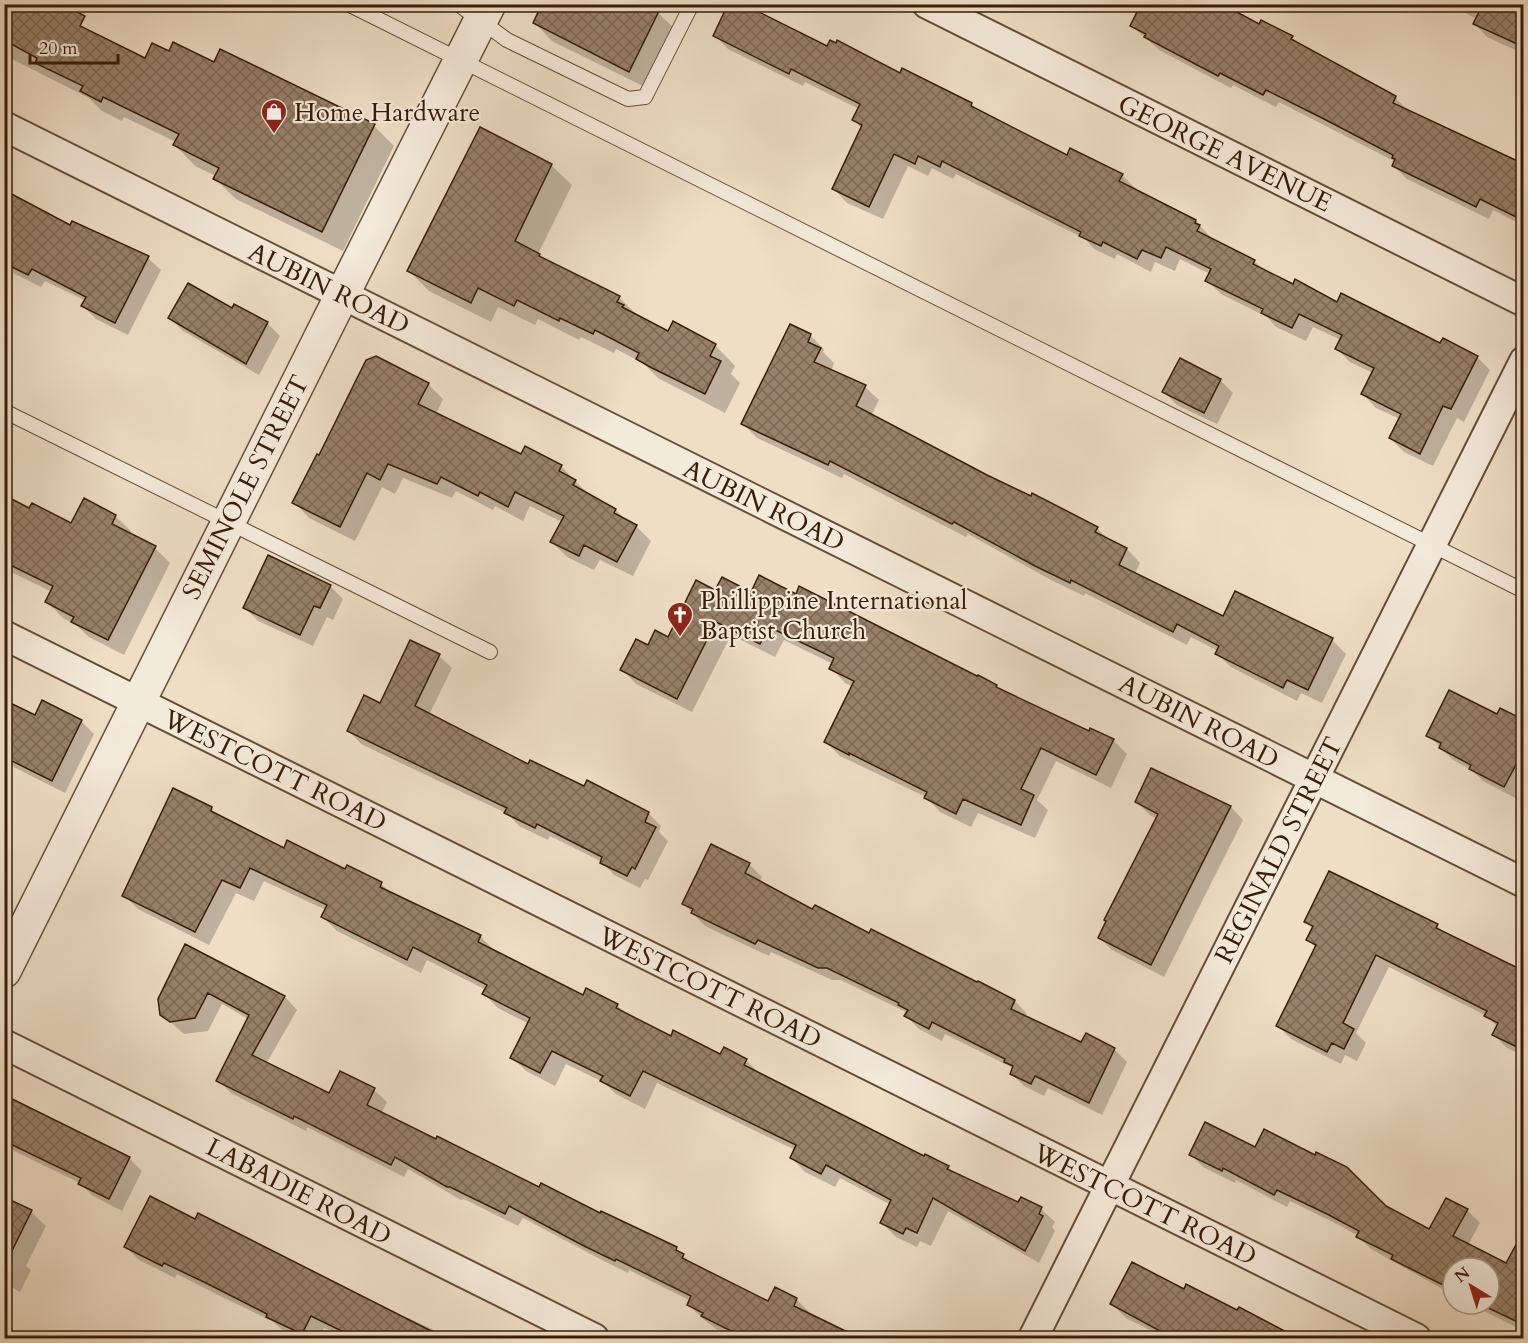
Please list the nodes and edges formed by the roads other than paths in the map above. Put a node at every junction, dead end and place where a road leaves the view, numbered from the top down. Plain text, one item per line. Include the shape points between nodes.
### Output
1 (348, 4) edge
2 (692, 4) edge
3 (927, 4) edge
4 (476, 10) edge
5 (460, 60) junction
6 (4, 126) edge
7 (342, 294) junction
8 (1524, 302) edge
9 (1524, 361) edge
10 (4, 411) edge
11 (228, 522) junction
12 (1431, 545) junction
13 (1524, 591) edge
14 (4, 635) edge
15 (490, 652) dead end
16 (138, 702) junction
17 (1314, 779) junction
18 (1524, 883) edge
19 (4, 971) edge
20 (4, 1044) edge
21 (1110, 1186) junction
22 (594, 1338) edge
23 (1033, 1338) edge
24 (1416, 1338) edge

1 - 5 lane
2 - 4 lane via 645,97 628,99 507,40
3 - 8 street, GEORGE AVENUE
4 - 5 street, SEMINOLE STREET
5 - 7 street, SEMINOLE STREET
5 - 12 lane
6 - 7 street, AUBIN ROAD
7 - 11 street, SEMINOLE STREET
7 - 17 street, AUBIN ROAD
9 - 12 street, REGINALD STREET
10 - 11 lane
11 - 15 lane
11 - 16 street, SEMINOLE STREET
12 - 13 lane
12 - 17 street, REGINALD STREET
14 - 16 street, WESTCOTT ROAD
16 - 19 street, SEMINOLE STREET
16 - 21 street, WESTCOTT ROAD
17 - 18 street, AUBIN ROAD
17 - 21 street, REGINALD STREET
20 - 22 street, LABADIE ROAD
21 - 23 street, REGINALD STREET
21 - 24 street, WESTCOTT ROAD

